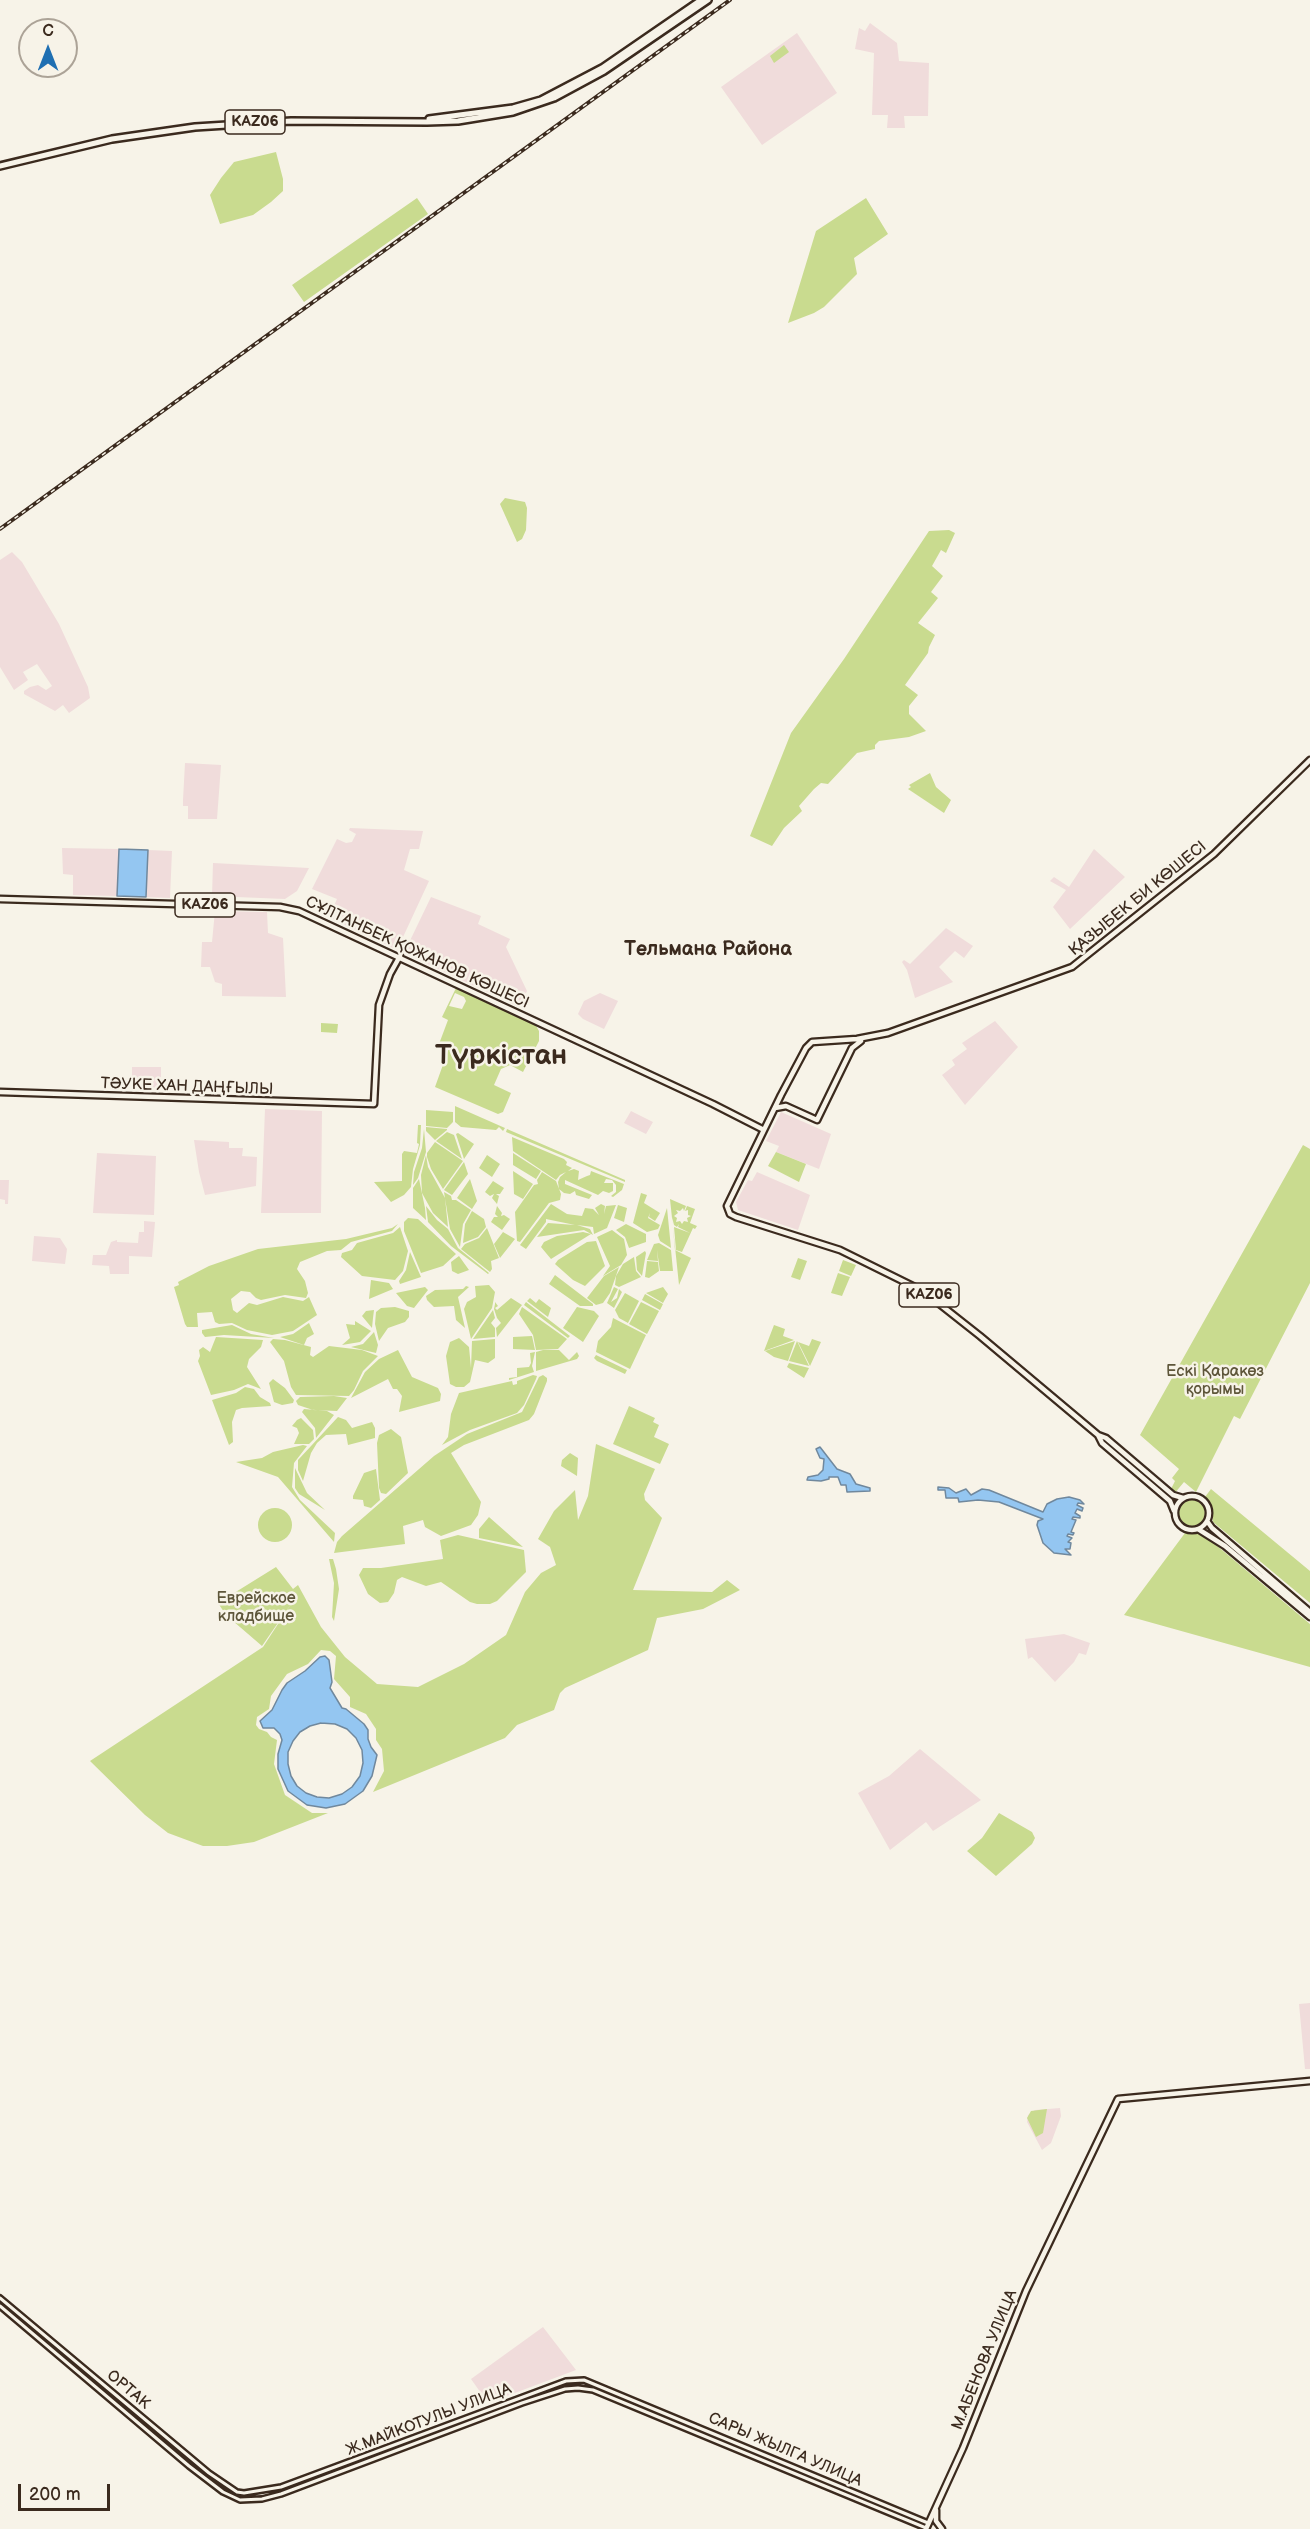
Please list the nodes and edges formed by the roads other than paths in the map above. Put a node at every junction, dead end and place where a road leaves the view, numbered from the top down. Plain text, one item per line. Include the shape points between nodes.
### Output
1 (701, 0) edge
2 (708, 0) edge
3 (0, 164) edge
4 (1310, 760) edge
5 (0, 899) edge
6 (400, 956) junction
7 (875, 1036) junction
8 (848, 1040) junction
9 (852, 1048) junction
10 (0, 1092) edge
11 (775, 1108) junction
12 (764, 1130) junction
13 (1098, 1435) junction
14 (1183, 1498) junction
15 (1174, 1511) junction
16 (1207, 1521) junction
17 (1198, 1529) junction
18 (1310, 1612) edge
19 (1310, 1617) edge
20 (1310, 2081) edge
21 (0, 2298) edge
22 (0, 2306) edge
23 (620, 2394) joint
24 (616, 2401) joint
25 (376, 2453) junction
26 (378, 2458) junction
27 (244, 2493) joint
28 (240, 2500) joint
29 (936, 2508) junction
30 (928, 2527) edge
31 (941, 2529) edge

1 - 3 highway, KАZ06 via 585,78 541,100 513,108 426,119 291,118 195,123 111,136
2 - 3 highway, KАZ06 via 604,71 554,98 513,112 458,121 291,121 195,127 112,139
4 - 7 main road, ҚАЗЫБЕК БИ КӨШЕСІ via 1214,854 1072,967
5 - 6 main road, СҰЛТАНБЕК ҚОЖАНОВ КӨШЕСІ / KАZ06 via 280,908 316,917
6 - 10 main road, ТӘУКЕ ХАН ДАҢҒЫЛЫ via 379,1005 374,1104
6 - 12 main road, СҰЛТАНБЕК ҚОЖАНОВ КӨШЕСІ / KАZ06
7 - 8 main road, ҚАЗЫБЕК БИ КӨШЕСІ
7 - 9 main road
8 - 9 main road
8 - 11 main road, ҚАЗЫБЕК БИ КӨШЕСІ via 812,1042
9 - 11 main road via 817,1120 786,1106
11 - 12 main road
12 - 13 main road, KАZ06 via 728,1201 728,1210 736,1217 846,1253 923,1291
13 - 14 main road, KАZ06 via 1173,1496
13 - 15 main road, KАZ06 via 1102,1443 1170,1501
14 - 15 main road
14 - 16 main road, KАZ06 via 1203,1500 1208,1510
15 - 17 main road, KАZ06 via 1180,1526
16 - 17 main road
16 - 18 main road, KАZ06
17 - 19 main road, KАZ06 via 1232,1551
20 - 29 main road, М.АБЕНОВА УЛИЦА via 1118,2099 1026,2291
21 - 27 street, ОРТАК via 226,2487
22 - 28 street, ОРТАК via 189,2466
23 - 25 street, Ж.МАЙКОТУЛЫ УЛИЦА via 584,2380 566,2381
23 - 30 street, САРЫ ЖЫЛГА УЛИЦА
24 - 26 street, Ж.МАЙКОТУЛЫ УЛИЦА via 584,2388 565,2389
24 - 30 street, САРЫ ЖЫЛГА УЛИЦА
25 - 26 street
25 - 27 street, Ж.МАЙКОТУЛЫ УЛИЦА via 281,2487
26 - 28 street, Ж.МАЙКОТУЛЫ УЛИЦА via 281,2494
29 - 30 main road, М.АБЕНОВА УЛИЦА
29 - 31 main road via 936,2521
30 - 31 main road, САРЫ ЖЫЛГА УЛИЦА

